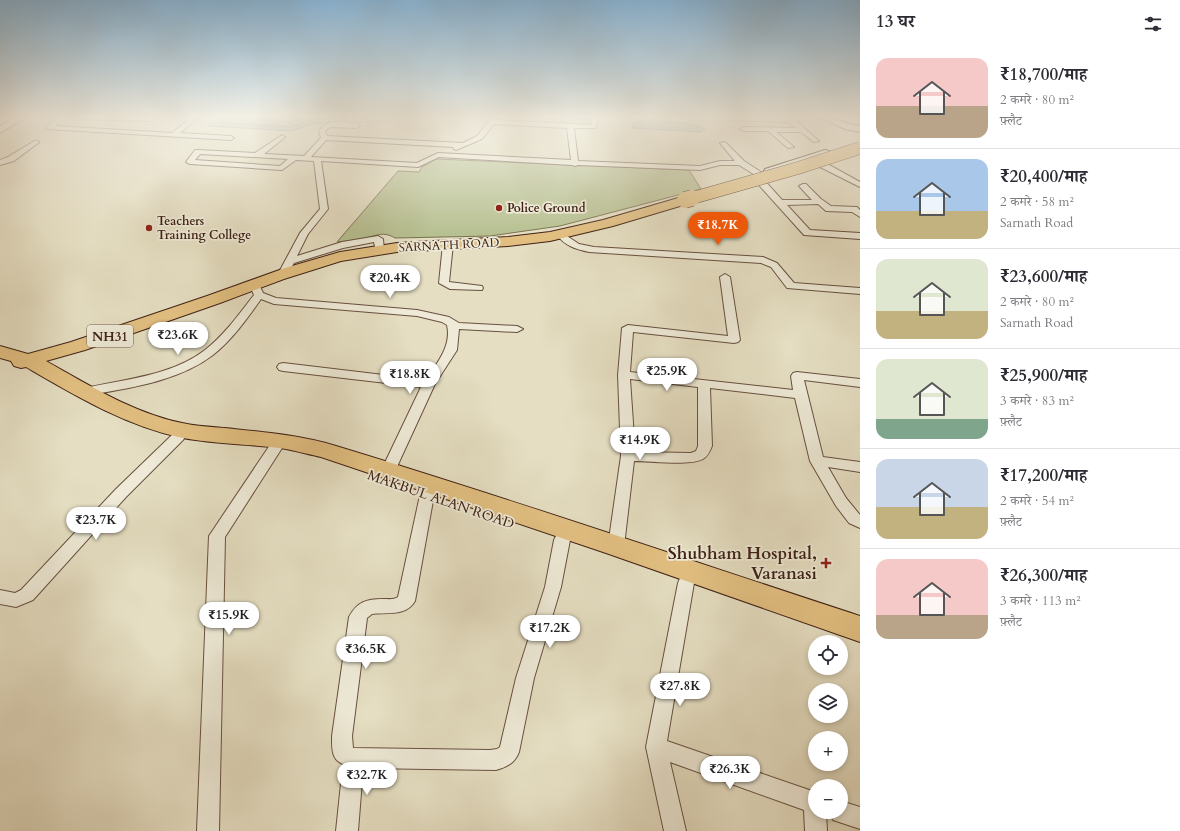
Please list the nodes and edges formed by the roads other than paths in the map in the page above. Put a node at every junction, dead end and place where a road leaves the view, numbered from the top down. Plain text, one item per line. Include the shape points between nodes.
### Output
1 (16, 156) edge
2 (195, 156) edge
3 (256, 156) edge
4 (259, 156) junction
5 (308, 156) edge
6 (324, 156) edge
7 (384, 156) edge
8 (436, 156) edge
9 (456, 156) edge
10 (574, 156) edge
11 (734, 156) edge
12 (823, 156) edge
13 (837, 156) edge
14 (840, 156) edge
15 (294, 158) junction
16 (305, 159) junction
17 (317, 159) junction
18 (0, 163) edge
19 (819, 163) junction
20 (575, 164) junction
21 (741, 164) junction
22 (252, 166) junction
23 (760, 178) junction
24 (860, 185) edge
25 (803, 186) dead end
26 (819, 201) junction
27 (680, 202) junction
28 (780, 203) junction
29 (860, 214) edge
30 (561, 235) junction
31 (860, 236) edge
32 (448, 244) junction
33 (286, 267) junction
34 (725, 277) dead end
35 (478, 288) dead end
36 (256, 289) junction
37 (860, 291) edge
38 (452, 323) junction
39 (517, 329) dead end
40 (18, 361) edge
41 (283, 367) dead end
42 (624, 375) junction
43 (860, 383) edge
44 (429, 384) junction
45 (704, 384) junction
46 (85, 392) junction
47 (800, 395) junction
48 (178, 437) junction
49 (275, 448) junction
50 (628, 456) junction
51 (817, 462) junction
52 (860, 467) edge
53 (388, 471) junction
54 (427, 495) junction
55 (860, 522) edge
56 (562, 540) junction
57 (616, 546) junction
58 (686, 583) junction
59 (0, 597) edge
60 (860, 629) edge
61 (860, 643) edge
62 (656, 747) junction
63 (354, 758) junction
64 (808, 800) edge
65 (848, 814) edge
66 (860, 818) edge
67 (815, 819) edge
68 (208, 831) edge
69 (347, 831) edge
70 (675, 831) edge
71 (816, 831) edge

1 - 18 street
2 - 22 street via 190,162
3 - 4 street
4 - 15 street
4 - 22 street
5 - 16 street
6 - 17 street
7 - 8 street via 418,165
9 - 20 street
10 - 20 street
11 - 21 street
12 - 23 street
13 - 27 highway, NH31, bridge
14 - 19 street
15 - 16 street
15 - 22 street via 282,168
16 - 17 street
17 - 33 street via 324,209 304,233
19 - 23 street
19 - 24 street
20 - 21 street via 700,168 720,163
21 - 23 street
23 - 27 street via 683,204
23 - 28 street
25 - 26 street
26 - 28 street
26 - 29 street via 829,209 854,209
27 - 30 highway, SARNATH ROAD / NH31
28 - 31 street via 807,233
30 - 32 highway, SARNATH ROAD / NH31
30 - 37 street via 581,248 594,250 763,260 774,265 791,286
32 - 33 highway, SARNATH ROAD / NH31 via 379,250
32 - 35 street via 444,282 450,286
33 - 36 highway, SARNATH ROAD / NH31
34 - 42 street via 734,340 628,328
36 - 38 street via 274,301 417,313
36 - 40 highway, SARNATH ROAD / NH31 via 204,304 198,309 87,349
36 - 46 street via 247,311 205,356 168,374
38 - 39 street via 457,326
38 - 44 street via 454,331 451,350
40 - 46 highway, MAKBUL ALAN ROAD
40 - 48 highway, MAKBUL ALAN ROAD via 122,421
41 - 44 street
42 - 45 street
42 - 50 street
43 - 47 street via 798,376
44 - 53 street
45 - 47 street
45 - 50 street via 703,453 683,459
46 - 53 highway, MAKBUL ALAN ROAD via 157,424 184,431 281,440
47 - 51 street
48 - 49 highway, MAKBUL ALAN ROAD
48 - 59 street via 27,595 16,600
49 - 54 highway, MAKBUL ALAN ROAD via 365,472
49 - 68 street via 217,536
50 - 57 street
51 - 52 street
51 - 55 street via 841,502
53 - 57 highway, MAKBUL ALAN ROAD
54 - 56 highway, MAKBUL ALAN ROAD
54 - 63 street via 406,600 401,604 365,608 358,617 341,746 347,756
56 - 58 highway, MAKBUL ALAN ROAD
56 - 63 street via 553,587 525,678 509,752 505,757 486,760
57 - 60 highway, MAKBUL ALAN ROAD
58 - 61 highway, MAKBUL ALAN ROAD
58 - 62 street
62 - 64 street
62 - 70 street
63 - 69 street
65 - 66 street
67 - 71 street

